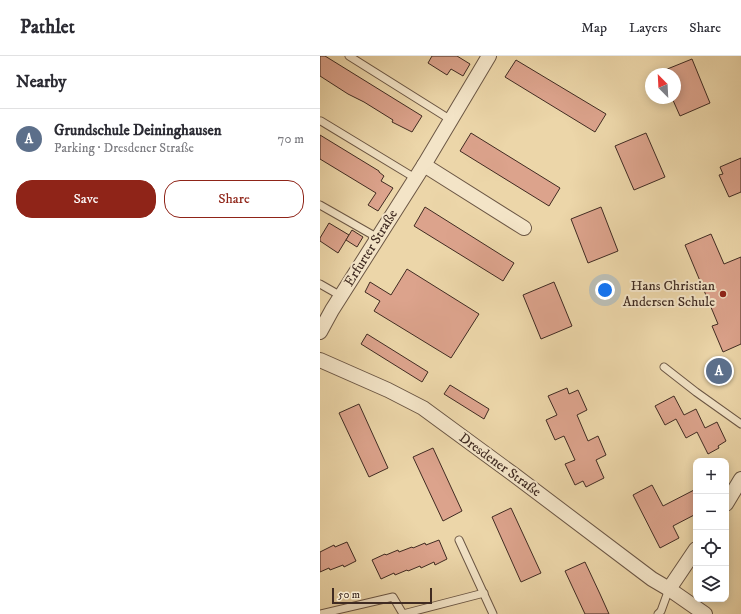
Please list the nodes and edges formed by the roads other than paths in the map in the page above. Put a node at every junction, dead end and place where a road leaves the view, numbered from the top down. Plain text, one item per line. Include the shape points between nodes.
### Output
1 (349, 56) edge
2 (490, 56) edge
3 (451, 120) junction
4 (321, 121) dead end
5 (424, 165) junction
6 (415, 178) junction
7 (320, 205) edge
8 (524, 228) dead end
9 (378, 238) junction
10 (320, 284) edge
11 (341, 296) junction
12 (320, 332) edge
13 (320, 360) edge
14 (664, 367) dead end
15 (741, 424) edge
16 (741, 479) edge
17 (729, 499) edge
18 (459, 540) dead end
19 (693, 553) edge
20 (669, 589) junction
21 (484, 593) junction
22 (320, 614) edge
23 (493, 614) edge
24 (658, 614) edge
25 (705, 614) edge

1 - 3 lane
2 - 3 street, Erfurter Straße
3 - 5 street, Erfurter Straße
4 - 6 lane
5 - 6 street, Erfurter Straße
5 - 8 street
6 - 9 street, Erfurter Straße
7 - 9 lane
9 - 11 street, Erfurter Straße
10 - 11 lane
11 - 12 street, Erfurter Straße
13 - 20 street, Dresdener Straße via 423,408 652,579
14 - 15 lane
16 - 17 street
18 - 21 lane
19 - 20 street
20 - 24 lane
20 - 25 street, Dresdener Straße
21 - 22 lane via 403,614 393,597
21 - 23 lane

